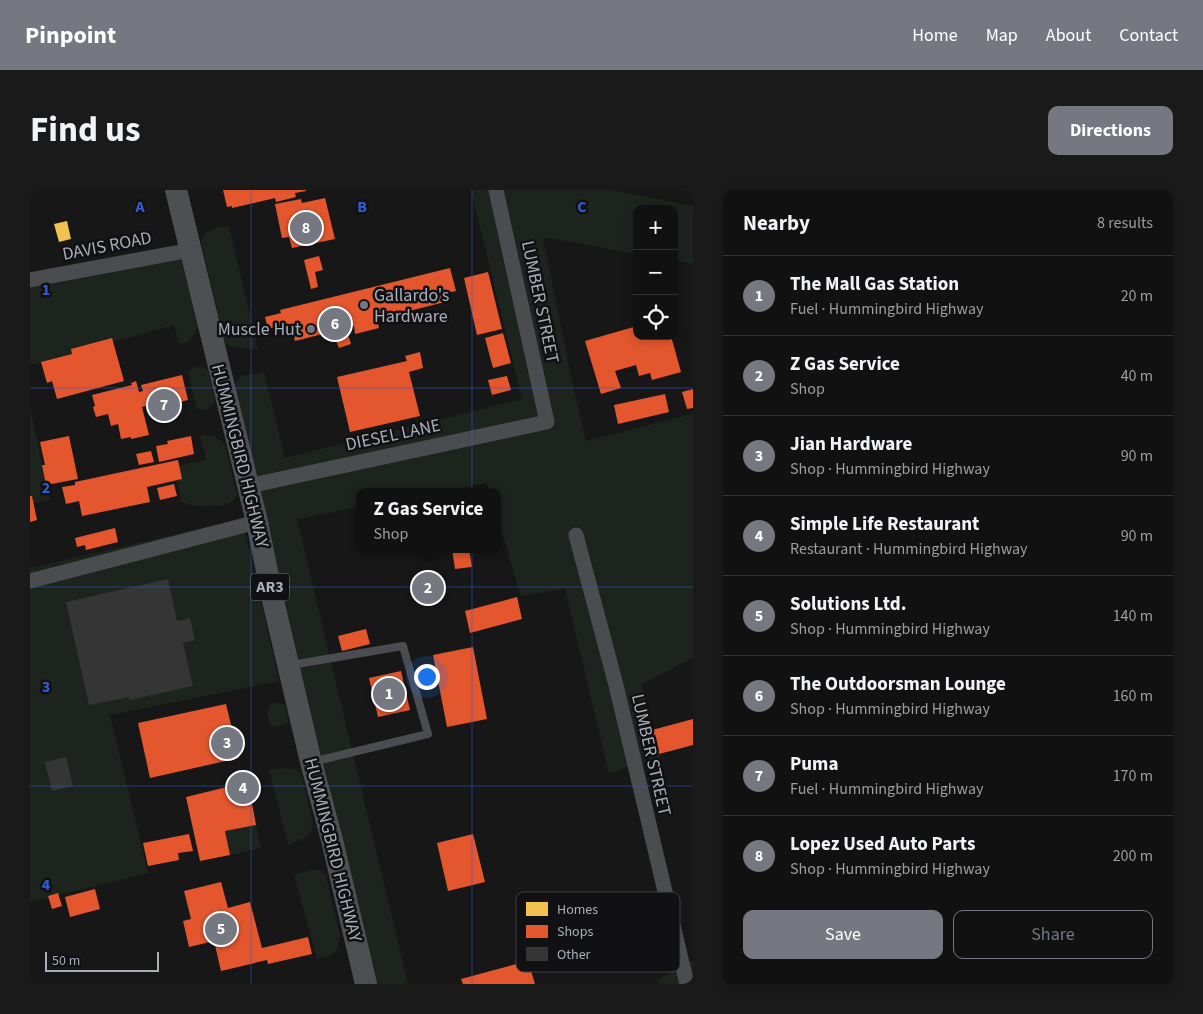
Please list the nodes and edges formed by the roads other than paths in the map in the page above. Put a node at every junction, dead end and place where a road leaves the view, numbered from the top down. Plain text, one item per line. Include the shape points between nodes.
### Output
1 (176, 190) edge
2 (496, 190) edge
3 (191, 250) junction
4 (30, 280) edge
5 (547, 422) joint
6 (248, 486) junction
7 (256, 522) junction
8 (576, 535) dead end
9 (30, 581) edge
10 (289, 665) junction
11 (311, 762) junction
12 (665, 892) edge
13 (680, 955) edge
14 (366, 984) edge
15 (687, 984) edge

1 - 3 main road, HUMMINGBIRD HIGHWAY / AR3
2 - 5 street, LUMBER STREET
3 - 4 street, DAVIS ROAD
3 - 6 main road, HUMMINGBIRD HIGHWAY / AR3
5 - 6 street, DIESEL LANE
6 - 7 main road, HUMMINGBIRD HIGHWAY / AR3
7 - 9 street
7 - 10 main road, HUMMINGBIRD HIGHWAY / AR3
8 - 12 street, LUMBER STREET
10 - 11 main road, HUMMINGBIRD HIGHWAY / AR3
10 - 11 lane via 403,646 428,734
11 - 14 main road, HUMMINGBIRD HIGHWAY / AR3
13 - 15 street, LUMBER STREET

